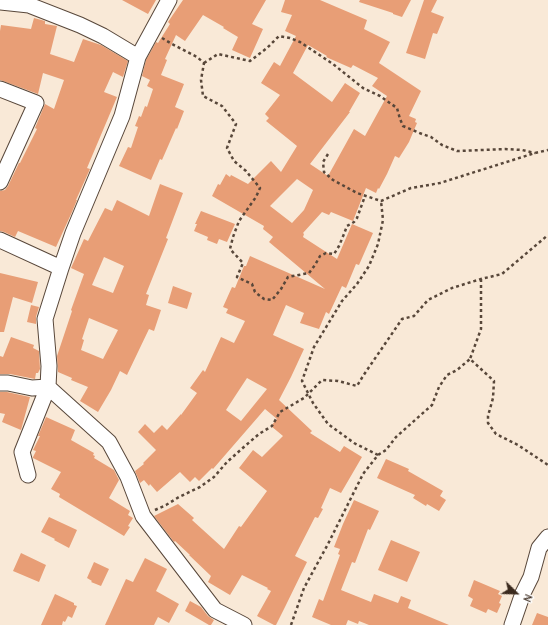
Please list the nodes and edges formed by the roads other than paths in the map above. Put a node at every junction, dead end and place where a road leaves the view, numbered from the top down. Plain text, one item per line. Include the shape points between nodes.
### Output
1 (169, 0) edge
2 (0, 2) edge
3 (138, 57) junction
4 (0, 89) edge
5 (0, 182) edge
6 (0, 240) edge
7 (61, 268) junction
8 (0, 384) edge
9 (48, 387) junction
10 (28, 475) dead end
11 (548, 537) edge
12 (244, 625) edge
13 (512, 625) edge

1 - 3 street
2 - 3 street via 29,5 80,25
3 - 7 street via 122,116
4 - 5 street via 36,103
6 - 7 street
7 - 9 street via 45,319
8 - 9 street
9 - 10 street via 22,452
9 - 12 street via 109,442 128,477 143,516 216,610
11 - 13 street via 539,548 531,577

